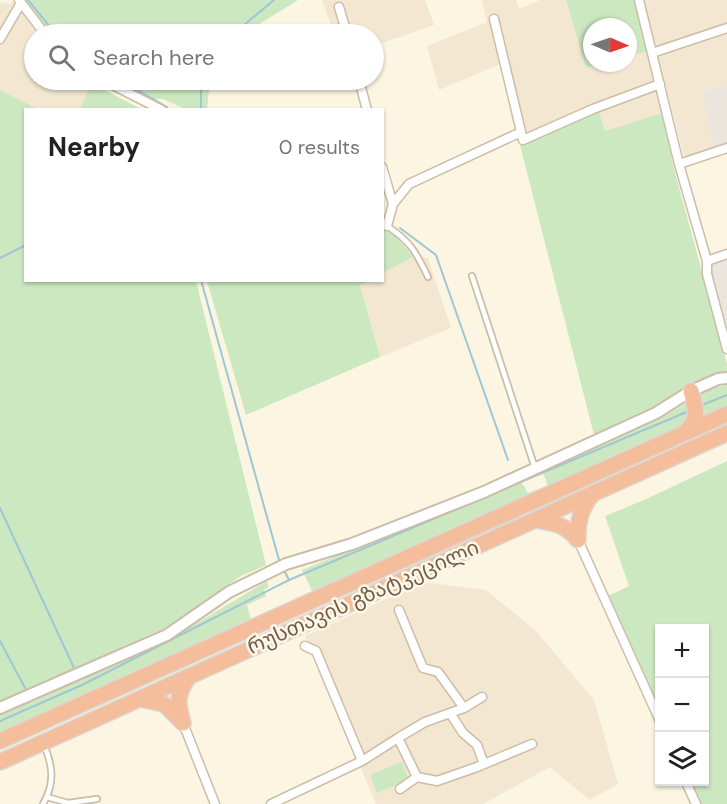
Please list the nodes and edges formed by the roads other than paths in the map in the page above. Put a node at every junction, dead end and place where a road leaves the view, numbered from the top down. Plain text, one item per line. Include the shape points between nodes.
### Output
1 (639, 0) edge
2 (20, 1) edge
3 (339, 6) dead end
4 (494, 19) dead end
5 (37, 24) edge
6 (344, 24) edge
7 (727, 28) edge
8 (0, 39) edge
9 (652, 53) junction
10 (660, 84) junction
11 (123, 90) edge
12 (362, 90) edge
13 (158, 108) edge
14 (366, 108) edge
15 (521, 132) junction
16 (727, 148) edge
17 (679, 164) junction
18 (384, 174) edge
19 (393, 204) junction
20 (385, 224) edge
21 (727, 254) edge
22 (706, 261) junction
23 (472, 276) dead end
24 (428, 277) dead end
25 (727, 349) edge
26 (727, 378) edge
27 (694, 401) junction
28 (724, 416) edge
29 (685, 433) junction
30 (727, 433) edge
31 (535, 468) junction
32 (592, 494) junction
33 (536, 520) junction
34 (578, 540) junction
35 (399, 610) dead end
36 (304, 646) dead end
37 (190, 675) junction
38 (482, 697) dead end
39 (140, 699) junction
40 (0, 708) edge
41 (464, 708) junction
42 (655, 710) edge
43 (450, 713) junction
44 (183, 723) junction
45 (398, 738) junction
46 (0, 741) edge
47 (43, 742) junction
48 (532, 744) dead end
49 (362, 761) junction
50 (0, 762) edge
51 (484, 764) junction
52 (417, 777) junction
53 (688, 786) edge
54 (400, 789) dead end
55 (47, 797) junction
56 (97, 799) dead end
57 (43, 804) edge
58 (215, 804) edge
59 (271, 804) edge
60 (696, 804) edge

1 - 9 street
2 - 5 street
2 - 8 street
3 - 6 street
4 - 15 street
7 - 9 street
9 - 10 street
10 - 15 street via 523,140
10 - 17 street
11 - 13 street
12 - 14 street
15 - 19 street via 409,184
16 - 17 street
17 - 22 street
18 - 19 street
19 - 20 street
20 - 24 lane via 415,250
21 - 22 street
22 - 25 street
23 - 31 lane
26 - 27 street via 718,379
27 - 28 highway via 712,417
27 - 29 highway via 691,427
27 - 31 street via 656,413
28 - 29 highway, რუსთავის გზატკეცილი
29 - 46 highway, რუსთავის გზატკეცილი
30 - 32 highway, რუსთავის გზატკეცილი
31 - 40 street via 352,544 286,564 229,592 167,634
32 - 33 highway, რუსთავის გზატკეცილი
32 - 34 highway via 580,514
33 - 34 highway via 568,529
33 - 37 highway, რუსთავის გზატკეცილი
34 - 42 street
35 - 41 street via 423,668 438,672
36 - 49 street via 316,651
37 - 39 highway, რუსთავის გზატკეცილი
37 - 44 highway via 177,701
38 - 41 street
39 - 44 highway via 164,704
39 - 47 highway, რუსთავის გზატკეცილი
41 - 43 street
43 - 45 street
43 - 51 street via 477,745
44 - 58 street
45 - 49 street
45 - 52 street
47 - 50 highway, რუსთავის გზატკეცილი
47 - 55 lane via 52,767
48 - 51 street
49 - 59 street
51 - 52 street via 437,781
52 - 54 street
53 - 60 street
55 - 56 lane via 68,804
55 - 57 lane

